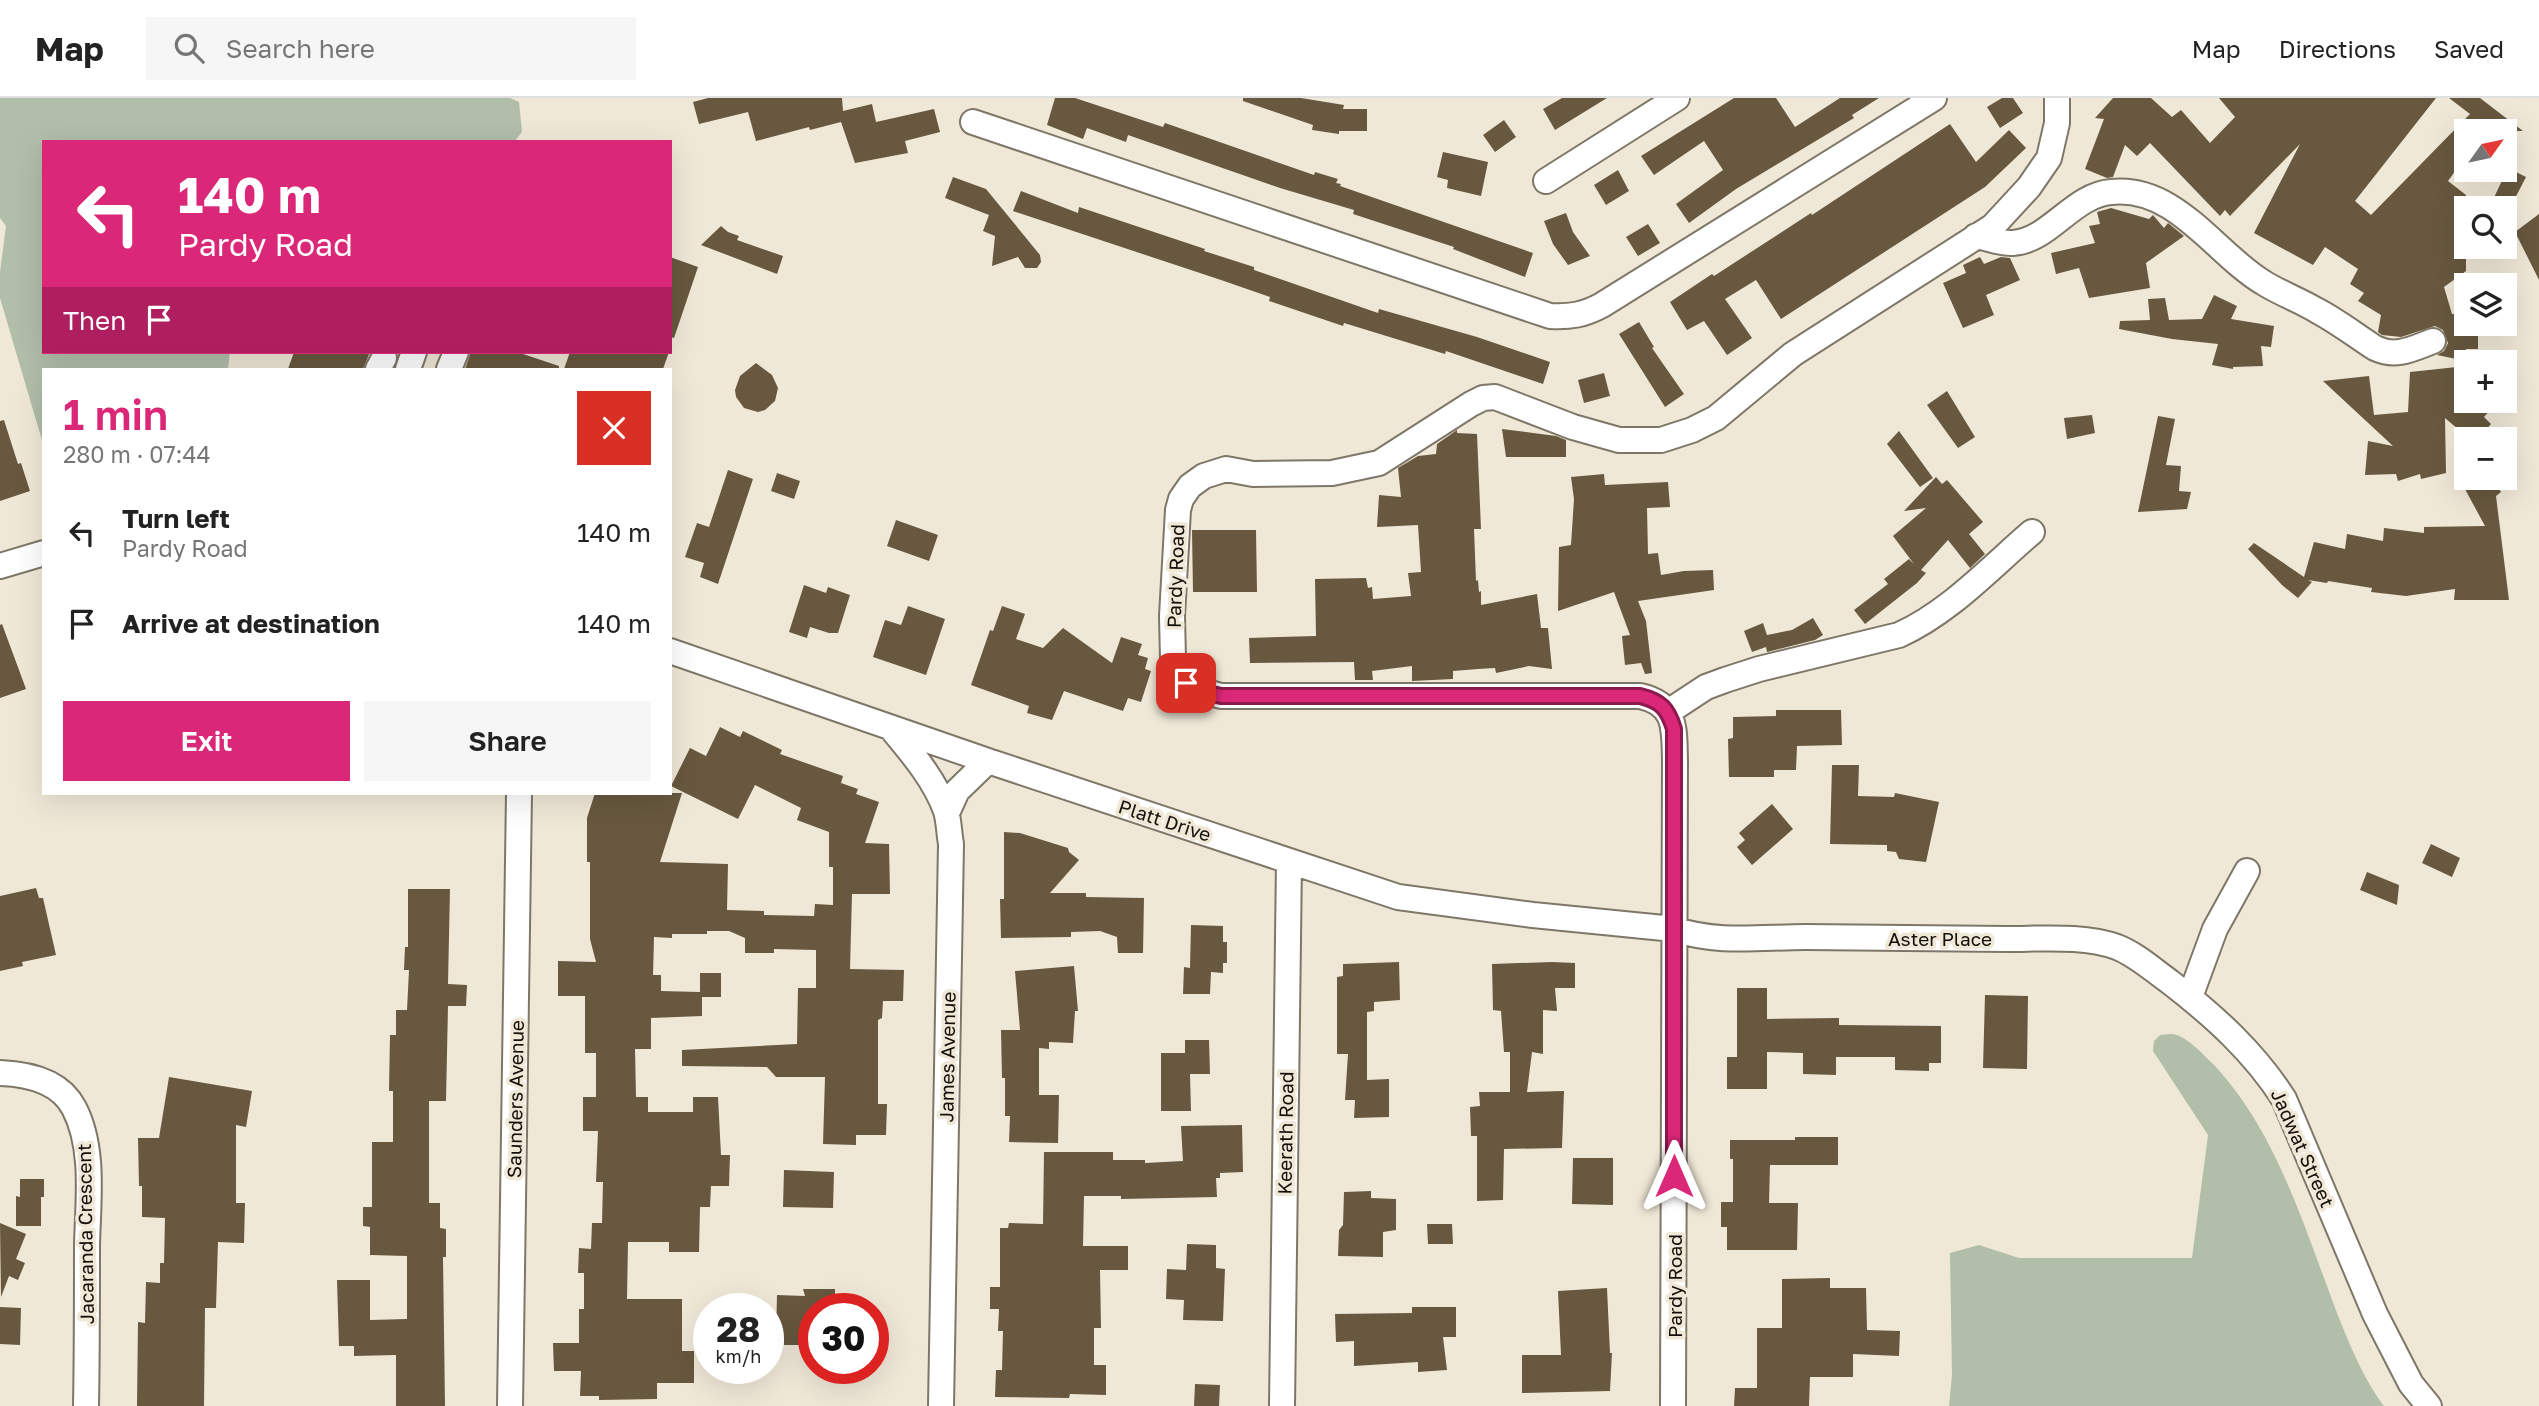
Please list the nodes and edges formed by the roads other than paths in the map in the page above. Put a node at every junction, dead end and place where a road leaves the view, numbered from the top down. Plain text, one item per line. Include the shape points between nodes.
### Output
1 (1677, 98) edge
2 (1934, 98) edge
3 (2057, 98) edge
4 (973, 122) dead end
5 (1546, 181) dead end
6 (1976, 236) junction
7 (2433, 341) dead end
8 (2032, 532) dead end
9 (42, 554) edge
10 (0, 566) edge
11 (672, 652) edge
12 (1668, 712) junction
13 (889, 726) junction
14 (988, 761) junction
15 (519, 795) edge
16 (947, 813) junction
17 (1289, 861) junction
18 (2247, 871) dead end
19 (1674, 929) junction
20 (2190, 997) junction
21 (0, 1073) edge
22 (86, 1406) edge
23 (510, 1406) edge
24 (941, 1406) edge
25 (1282, 1406) edge
26 (1673, 1406) edge
27 (2429, 1406) edge

1 - 5 street
2 - 4 street via 1602,305 1571,317 1550,316
3 - 6 street via 2049,158 1993,226
6 - 7 street via 2011,244 2026,241 2097,194 2132,192 2172,208 2263,283 2385,353 2402,353
6 - 12 street, Pardy Road via 1793,354 1716,418 1692,430 1661,440 1619,440 1495,397 1483,398 1379,463 1332,473 1253,474 1226,468 1204,476 1181,499 1173,659 1186,683 1199,691 1221,696 1640,696 1656,699
8 - 12 street via 1913,629 1759,669 1706,687
9 - 10 street
11 - 13 street, Platt Drive
12 - 19 street, Pardy Road via 1674,729
13 - 14 street, Platt Drive
13 - 16 street, James Avenue via 913,754
14 - 16 street via 957,791
14 - 17 street, Platt Drive
15 - 23 street, Saunders Avenue
16 - 24 street, James Avenue via 951,844
17 - 19 street, Platt Drive via 1398,897
17 - 25 street, Keerath Road
18 - 20 street via 2215,929
19 - 20 street, Aster Place via 1717,939 2094,942 2117,947 2146,963
19 - 26 street, Pardy Road
20 - 27 street, Jadwat Street via 2266,1070 2284,1099 2375,1314 2411,1384
21 - 22 street, Jacaranda Crescent via 23,1073 52,1085 73,1105 84,1133 88,1180

